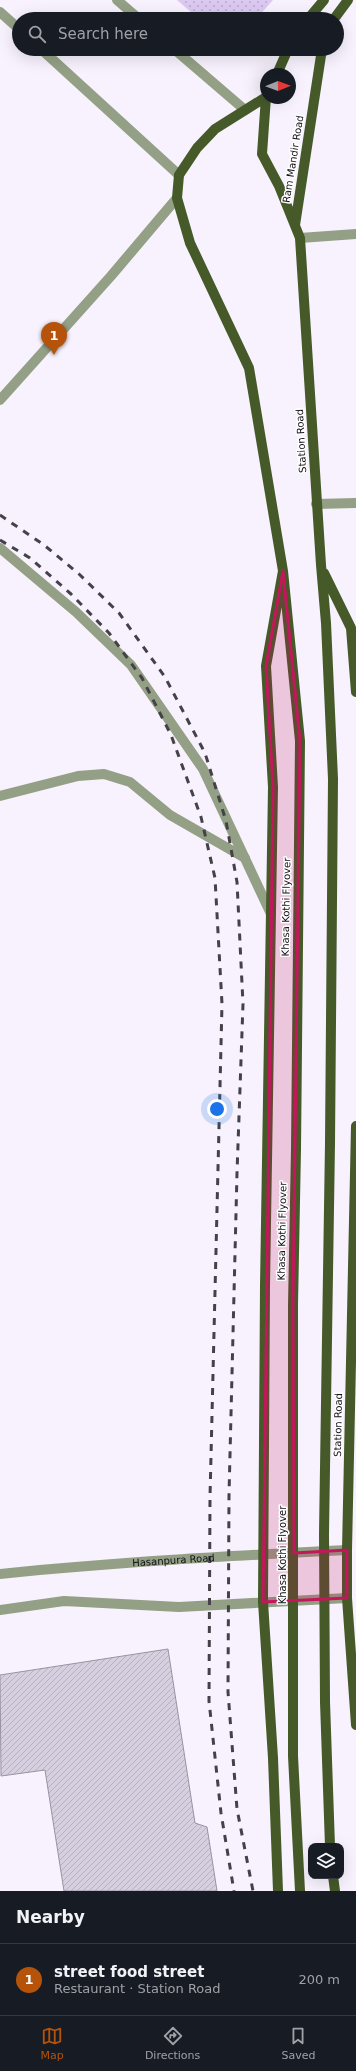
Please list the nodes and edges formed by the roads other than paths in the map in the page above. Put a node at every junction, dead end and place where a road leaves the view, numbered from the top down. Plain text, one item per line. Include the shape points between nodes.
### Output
1 (117, 0) edge
2 (324, 0) edge
3 (348, 0) edge
4 (0, 12) edge
5 (131, 12) edge
6 (314, 12) edge
7 (339, 12) edge
8 (12, 23) edge
9 (49, 56) edge
10 (182, 56) edge
11 (285, 56) edge
12 (321, 56) edge
13 (280, 68) edge
14 (260, 101) edge
15 (266, 104) edge
16 (245, 110) junction
17 (179, 175) junction
18 (177, 198) junction
19 (295, 225) junction
20 (356, 234) edge
21 (300, 238) junction
22 (0, 400) edge
23 (356, 502) edge
24 (316, 504) junction
25 (0, 548) edge
26 (321, 565) junction
27 (283, 572) junction
28 (356, 692) edge
29 (0, 796) edge
30 (245, 858) junction
31 (271, 914) junction
32 (356, 1126) edge
33 (347, 1550) junction
34 (263, 1554) junction
35 (0, 1574) edge
36 (347, 1598) junction
37 (263, 1602) junction
38 (0, 1610) edge
39 (356, 1725) edge
40 (330, 1843) edge
41 (334, 1879) edge
42 (278, 1891) edge
43 (300, 1891) edge
44 (335, 1891) edge

1 - 5 street
2 - 6 main road
3 - 7 main road
4 - 8 street
9 - 17 street
10 - 16 street
11 - 13 main road
12 - 19 main road, Ram Mandir Road
14 - 16 main road
15 - 19 main road, Station Road via 262,154
16 - 17 main road via 215,129 197,148
17 - 18 main road
18 - 22 street
18 - 27 main road via 190,243 249,368
19 - 21 main road, Station Road
20 - 21 street
21 - 24 main road, Station Road
23 - 24 street
24 - 26 main road, Station Road
25 - 30 street via 76,612 131,665 203,769
26 - 28 main road, Station Road via 351,628
26 - 40 main road, bridge via 333,779 324,1534 325,1702
27 - 31 main road via 266,666 273,787
27 - 43 main road, Khasa Kothi Flyover, bridge via 300,741 293,1321 294,1756
29 - 30 street via 78,776 104,774 130,782 170,815
30 - 31 street
31 - 34 main road
32 - 33 main road, Station Road
33 - 34 street, Hasanpura Road
33 - 36 main road, Station Road
34 - 35 street, Hasanpura Road via 95,1564
34 - 37 main road
36 - 37 street
36 - 39 main road, Station Road
37 - 38 street via 179,1607 64,1601
37 - 42 main road via 274,1758
41 - 44 main road

